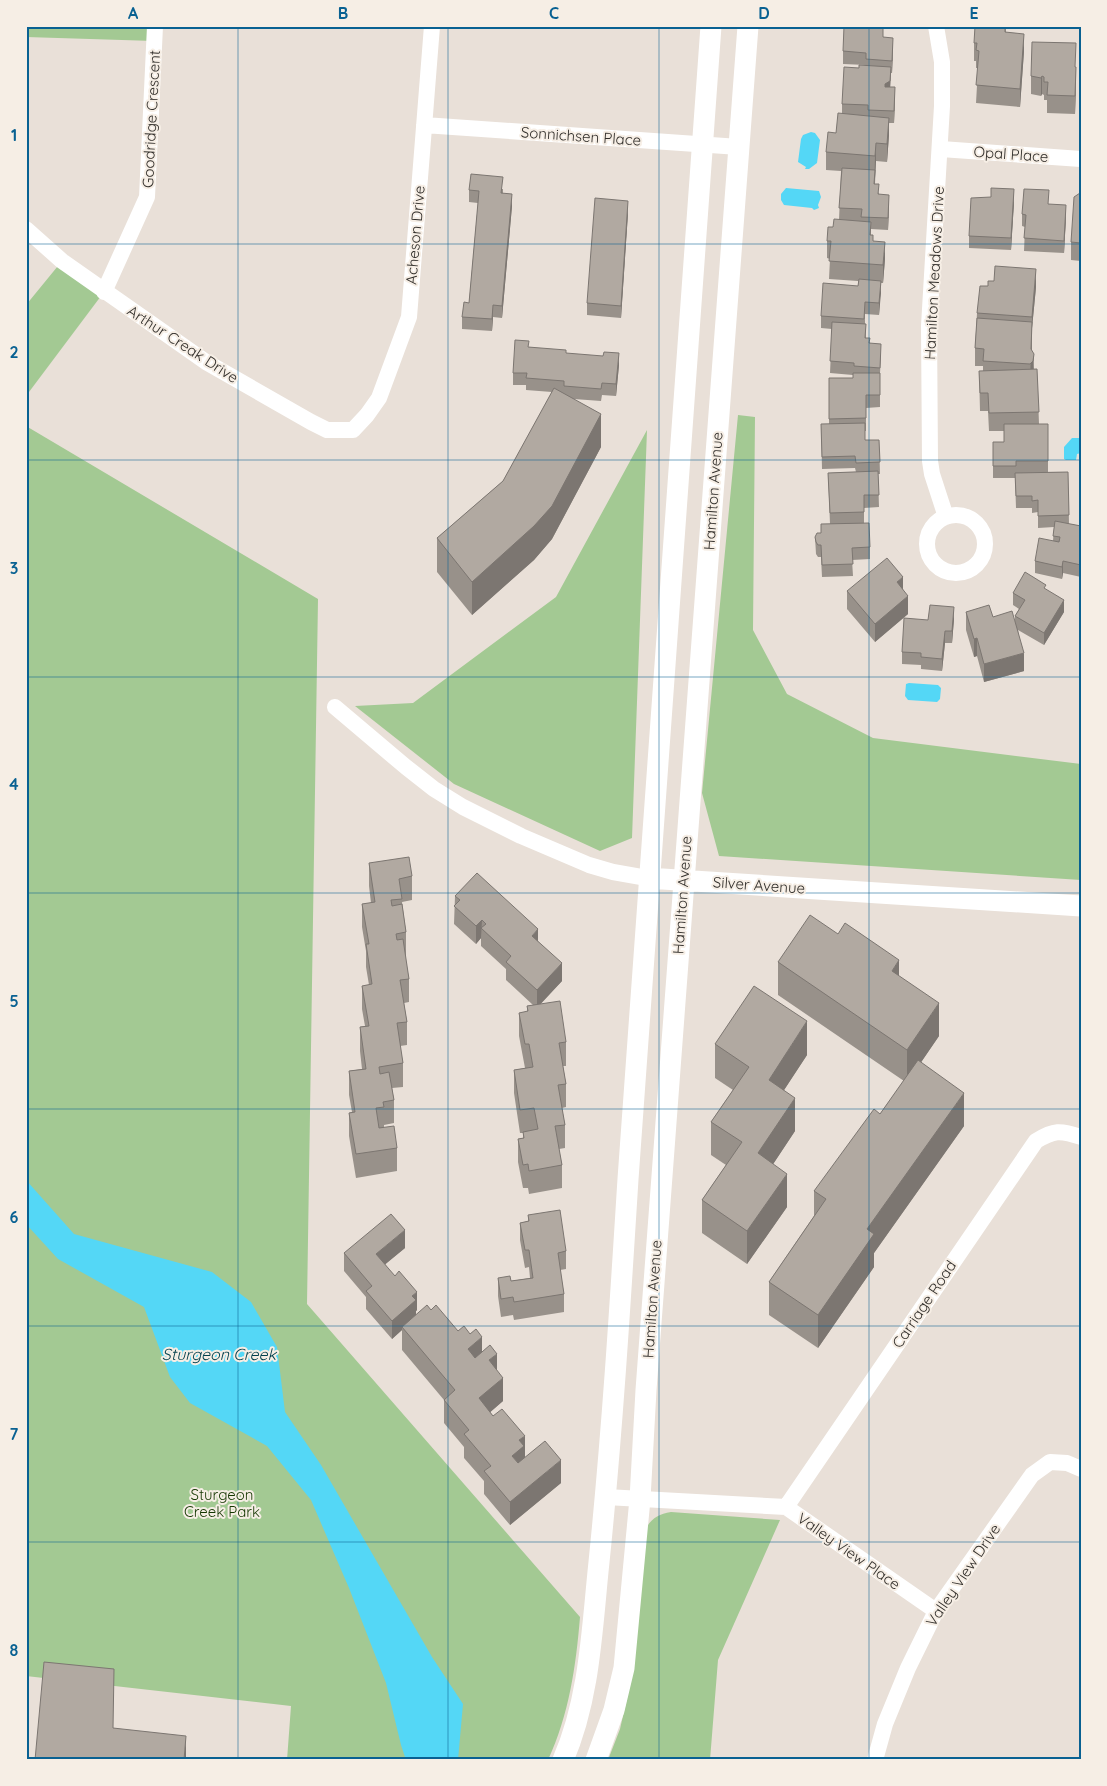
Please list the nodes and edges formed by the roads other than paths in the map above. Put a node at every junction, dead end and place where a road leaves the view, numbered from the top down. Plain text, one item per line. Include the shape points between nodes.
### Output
1 (155, 26) edge
2 (432, 26) edge
3 (711, 26) edge
4 (748, 26) edge
5 (936, 26) edge
6 (424, 125) junction
7 (702, 145) junction
8 (739, 147) junction
9 (941, 149) junction
10 (1081, 159) edge
11 (26, 229) edge
12 (104, 292) junction
13 (353, 430) joint
14 (946, 517) dead end
15 (335, 706) dead end
16 (647, 878) junction
17 (683, 880) junction
18 (1081, 906) edge
19 (1081, 1137) edge
20 (1081, 1469) edge
21 (606, 1497) junction
22 (640, 1499) junction
23 (786, 1507) junction
24 (936, 1611) junction
25 (563, 1760) edge
26 (596, 1760) edge
27 (875, 1760) edge

1 - 12 street, Goodridge Crescent via 147,197
2 - 6 street, Acheson Drive
3 - 7 street, Hamilton Avenue
4 - 8 street, Hamilton Avenue
5 - 9 street, Hamilton Meadows Drive via 942,62
6 - 7 street, Sonnichsen Place
6 - 13 street, Acheson Drive via 409,317 379,398
7 - 8 street, Sonnichsen Place
7 - 16 street, Hamilton Avenue
8 - 17 street, Hamilton Avenue
9 - 10 street, Opal Place
9 - 14 street, Hamilton Meadows Drive via 929,326 930,411 932,474
11 - 12 street, Arthur Creak Drive
12 - 13 street, Arthur Creak Drive via 206,362 311,422 327,430
15 - 16 street, Silver Avenue via 406,767 463,807 589,866
16 - 17 street, Silver Avenue
16 - 21 street, Hamilton Avenue
17 - 18 street, Silver Avenue
17 - 22 street, Hamilton Avenue
19 - 23 street, Carriage Road via 1055,1132 1036,1141
20 - 24 street, Valley View Drive via 1067,1463 1050,1462 1032,1475
21 - 22 street, Valley View Place
21 - 25 street, Hamilton Avenue via 587,1673
22 - 23 street, Valley View Place
22 - 26 street, Hamilton Avenue via 624,1668 614,1710
23 - 24 street, Valley View Place
24 - 27 street, Valley View Drive via 885,1724

